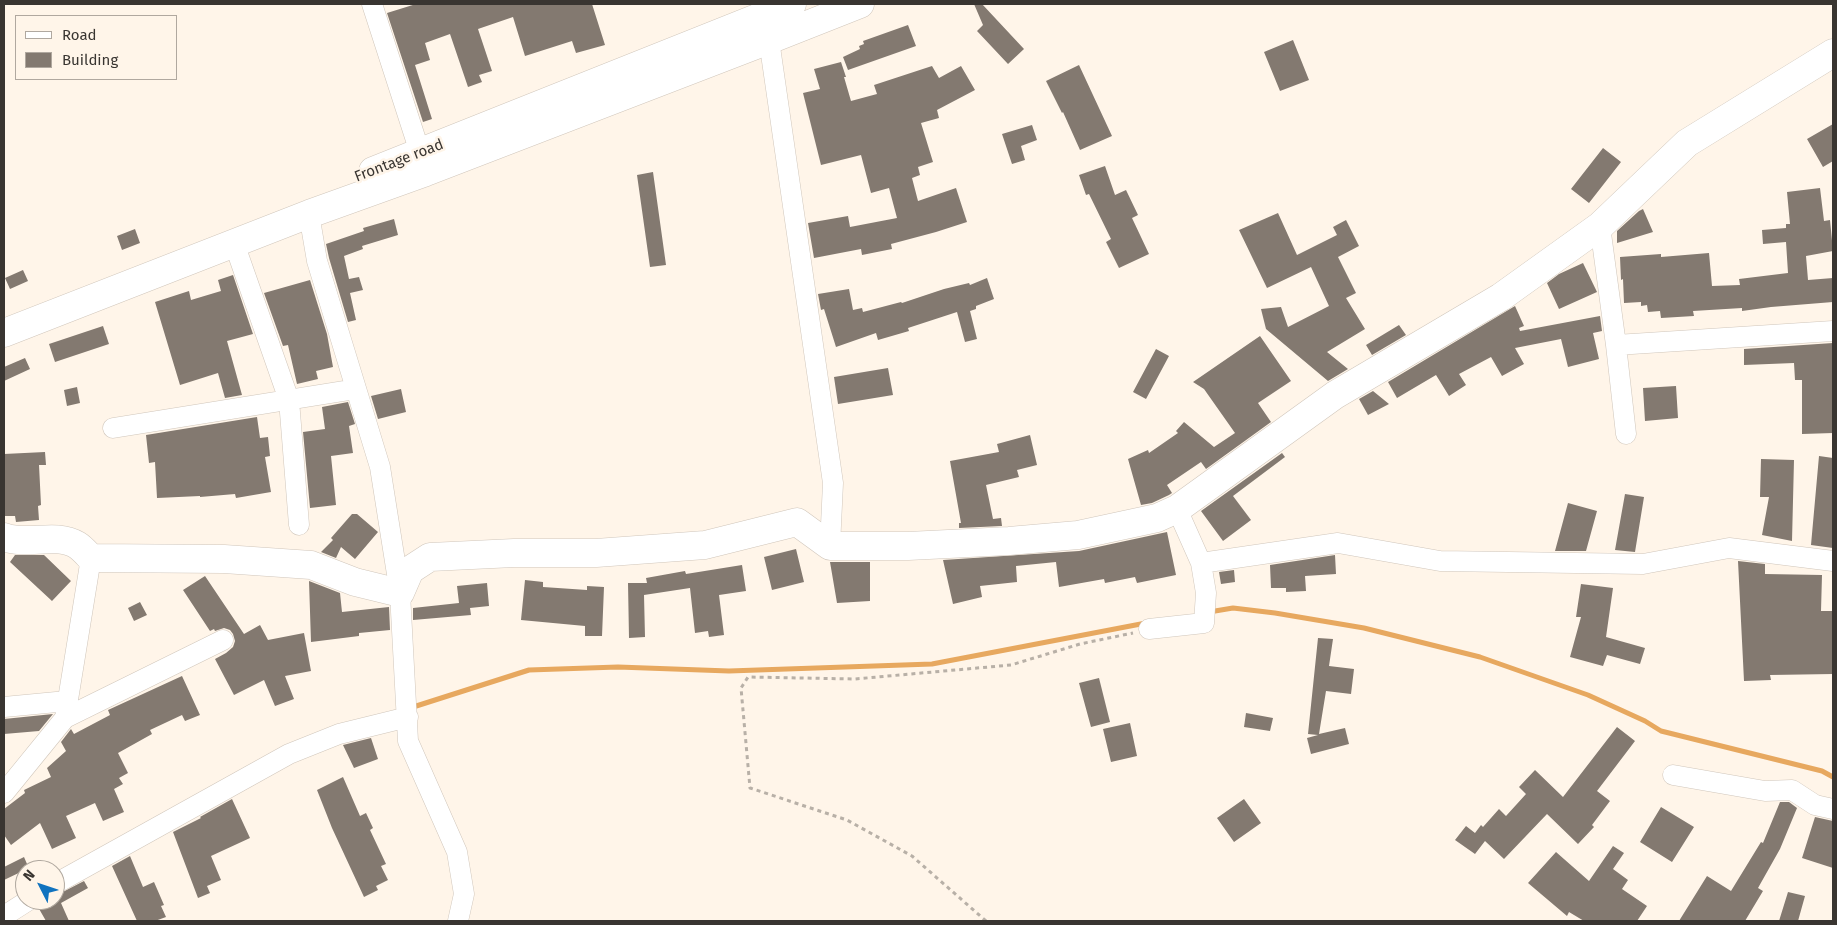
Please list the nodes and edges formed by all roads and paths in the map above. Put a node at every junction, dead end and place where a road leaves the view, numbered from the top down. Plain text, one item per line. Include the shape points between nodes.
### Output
1 (372, 4) edge
2 (792, 4) edge
3 (860, 4) edge
4 (769, 40) junction
5 (1833, 53) edge
6 (423, 162) junction
7 (309, 214) junction
8 (1600, 226) junction
9 (234, 243) junction
10 (4, 313) edge
11 (1833, 331) edge
12 (4, 333) edge
13 (1616, 345) junction
14 (356, 389) junction
15 (289, 400) junction
16 (113, 428) dead end
17 (1626, 434) dead end
18 (1177, 509) junction
19 (299, 525) dead end
20 (4, 537) edge
21 (830, 546) junction
22 (91, 558) junction
23 (1833, 561) edge
24 (1202, 563) junction
25 (400, 593) junction
26 (1148, 629) joint
27 (223, 640) dead end
28 (4, 707) edge
29 (66, 709) junction
30 (408, 717) junction
31 (1673, 774) dead end
32 (4, 793) edge
33 (1833, 809) edge
34 (65, 878) edge
35 (15, 909) edge
36 (4, 916) edge
37 (458, 921) edge
38 (986, 921) edge

1 - 6 street
2 - 6 street, Frontage road
3 - 4 street
4 - 6 street
4 - 21 street via 833,483
5 - 8 street via 1687,143
6 - 7 street
6 - 10 street, Frontage road
7 - 9 street
7 - 14 street via 317,261
8 - 13 street
8 - 18 street via 1501,297 1335,395
9 - 12 street
9 - 15 street
11 - 13 street
13 - 17 street
14 - 15 street
14 - 25 street via 380,467
15 - 16 street
15 - 19 street
18 - 21 street via 1157,518 1078,535 1009,542
18 - 24 street
20 - 22 street via 12,540 60,540 77,545
21 - 25 street via 797,522 705,545 596,553 430,558 410,570
22 - 25 street via 224,559 311,565 355,582
22 - 29 street
23 - 24 street via 1729,548 1643,564 1440,561 1338,543
24 - 26 street via 1206,593 1204,623
25 - 30 street
26 - 38 path via 1080,644 1011,665 855,679 748,677 741,688 750,788 847,820 912,856
27 - 29 street
28 - 29 street
29 - 32 street
30 - 34 street via 340,734 289,754
30 - 37 street via 408,741 457,852 464,894
31 - 33 street via 1765,791 1792,790 1815,805
35 - 36 street

